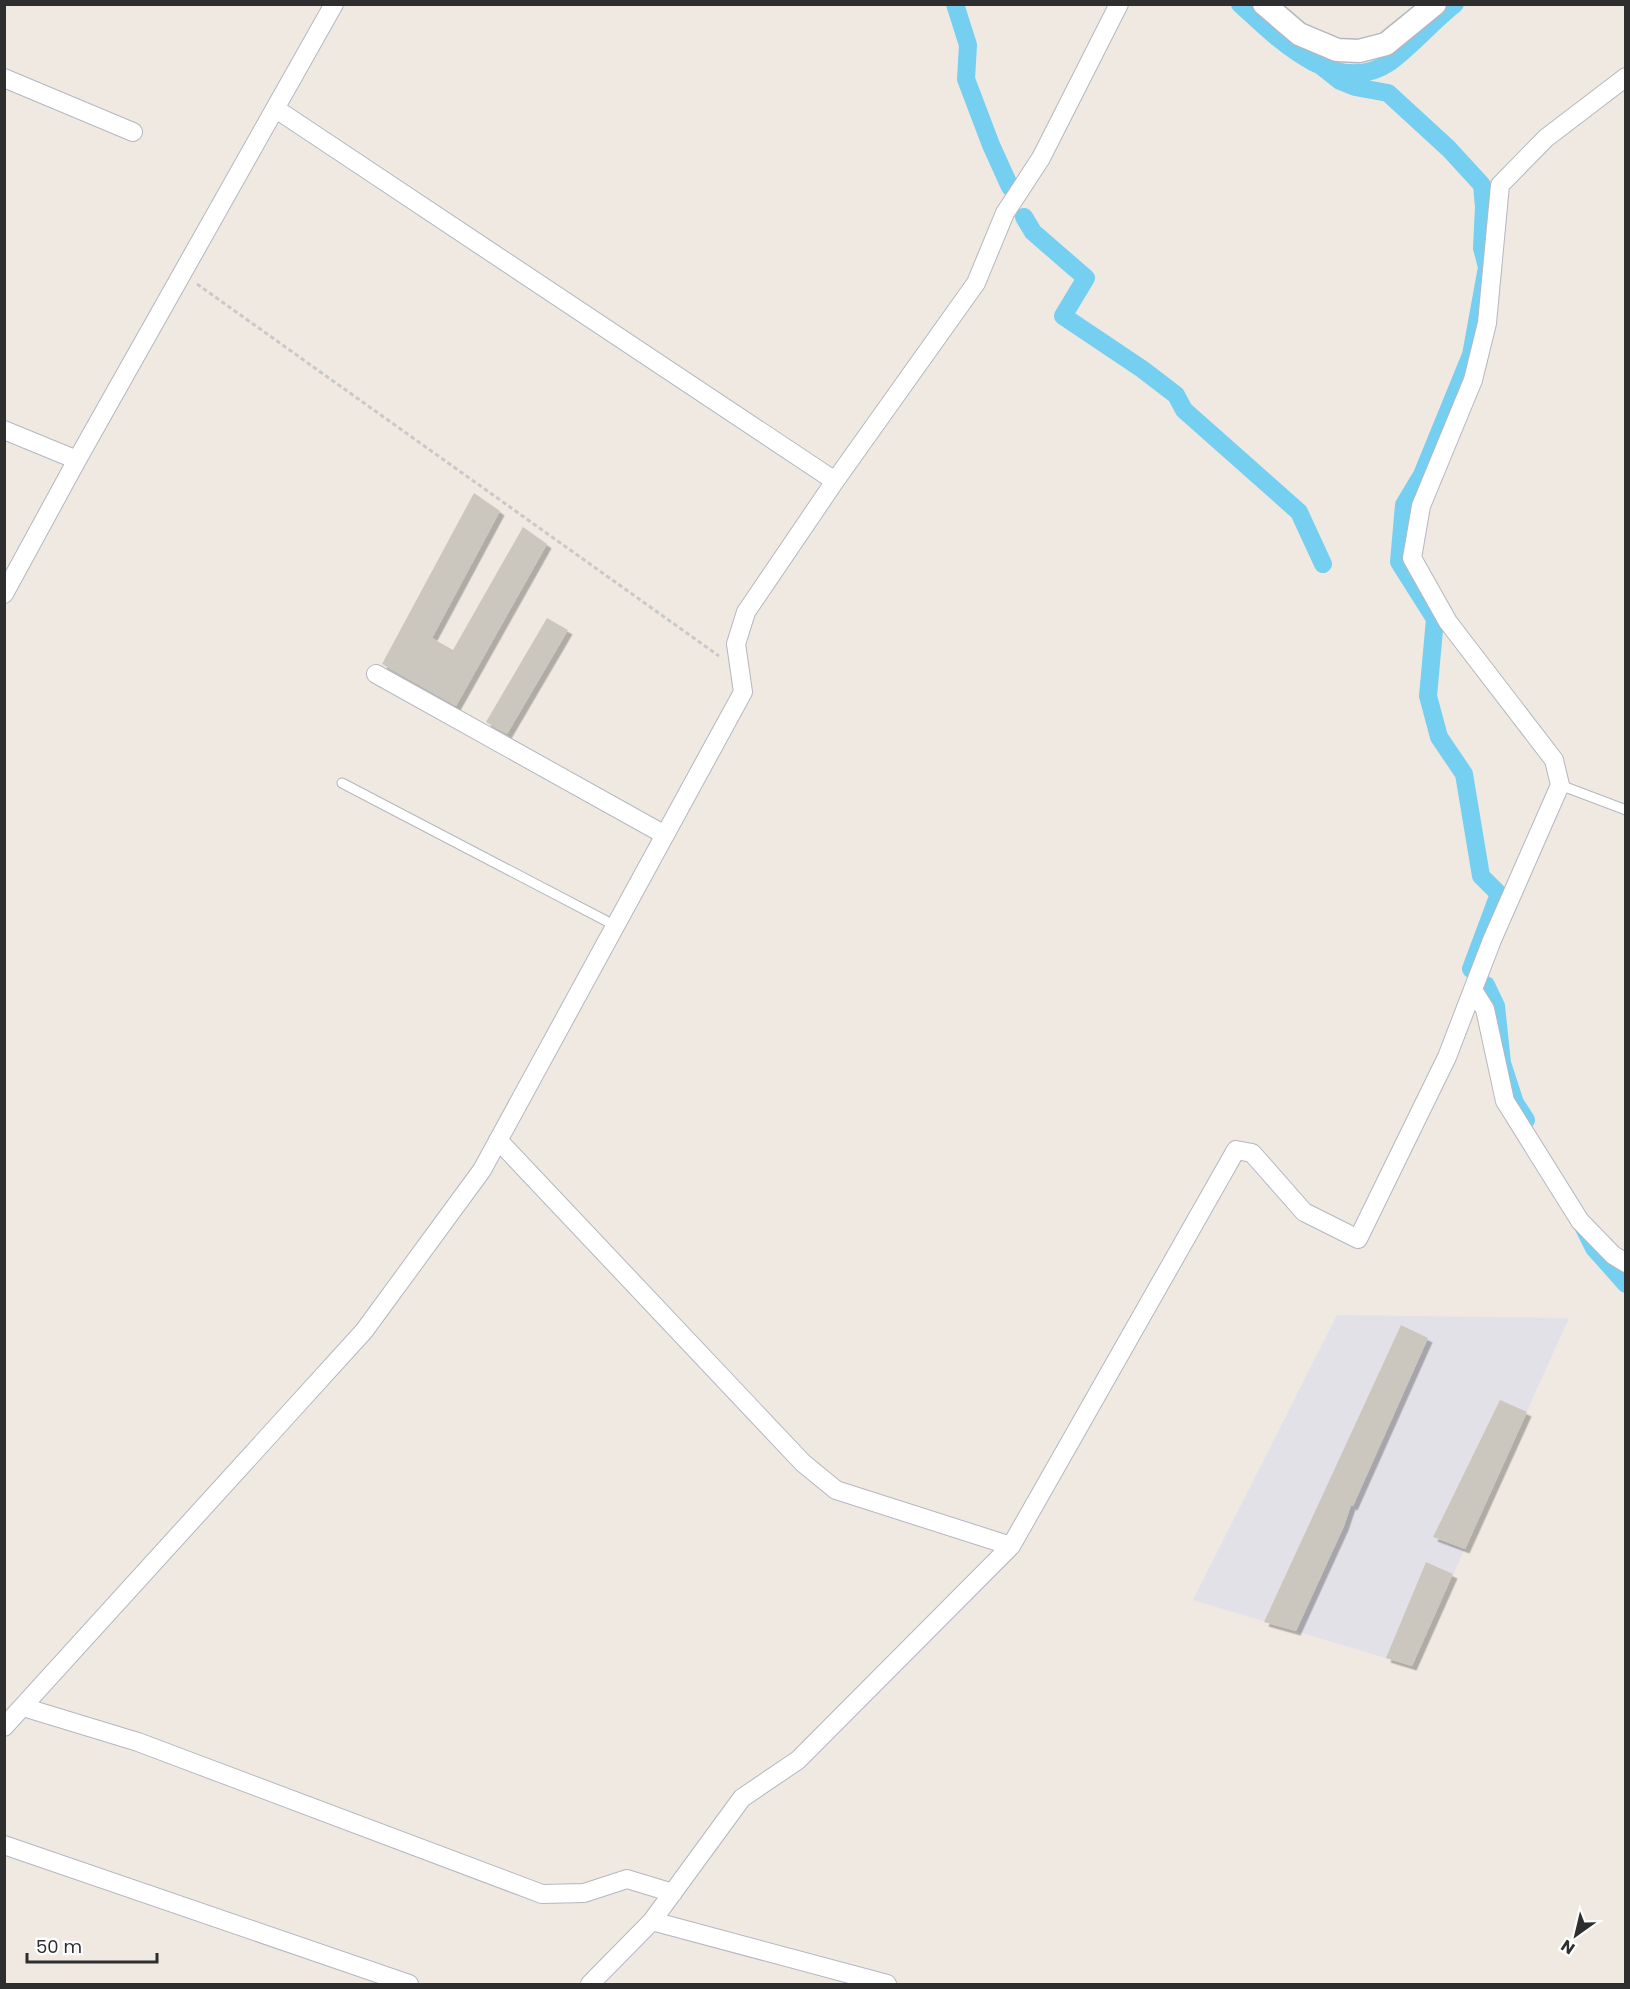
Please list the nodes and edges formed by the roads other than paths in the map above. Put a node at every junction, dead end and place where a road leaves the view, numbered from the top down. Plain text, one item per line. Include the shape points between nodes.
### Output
1 (334, 4) edge
2 (1119, 4) edge
3 (1264, 4) edge
4 (1435, 4) edge
5 (1626, 77) edge
6 (4, 78) edge
7 (276, 109) junction
8 (133, 132) dead end
9 (4, 430) edge
10 (77, 460) junction
11 (835, 481) junction
12 (4, 594) edge
13 (376, 674) dead end
14 (342, 783) dead end
15 (1560, 785) junction
16 (1626, 810) edge
17 (665, 835) junction
18 (614, 925) junction
19 (1473, 990) junction
20 (498, 1140) junction
21 (1626, 1263) edge
22 (1011, 1546) junction
23 (23, 1707) junction
24 (4, 1727) edge
25 (4, 1845) edge
26 (673, 1893) junction
27 (652, 1921) junction
28 (409, 1984) edge
29 (590, 1984) edge
30 (887, 1984) edge

1 - 7 street
2 - 11 street via 1041,158 1005,213 976,284
3 - 4 street via 1299,34 1337,50 1359,51 1386,44
5 - 15 street via 1546,138 1500,185 1487,323 1473,380 1420,506 1412,558 1448,622 1554,760
6 - 8 street
7 - 10 street
7 - 11 street
9 - 10 street
10 - 12 street
11 - 17 street via 746,612 736,644 743,692
13 - 17 street
14 - 18 lane
15 - 16 lane
15 - 19 street
17 - 18 street
18 - 20 street
19 - 21 street via 1485,1009 1504,1101 1580,1221
19 - 22 street via 1447,1057 1358,1239 1304,1212 1252,1153 1236,1149
20 - 22 street via 803,1463 836,1490
20 - 23 street via 482,1170 364,1331
22 - 26 street via 798,1760 742,1798
23 - 24 street
23 - 26 street via 138,1742 542,1894 584,1893 627,1879
25 - 28 street
26 - 27 street
27 - 29 street
27 - 30 street

